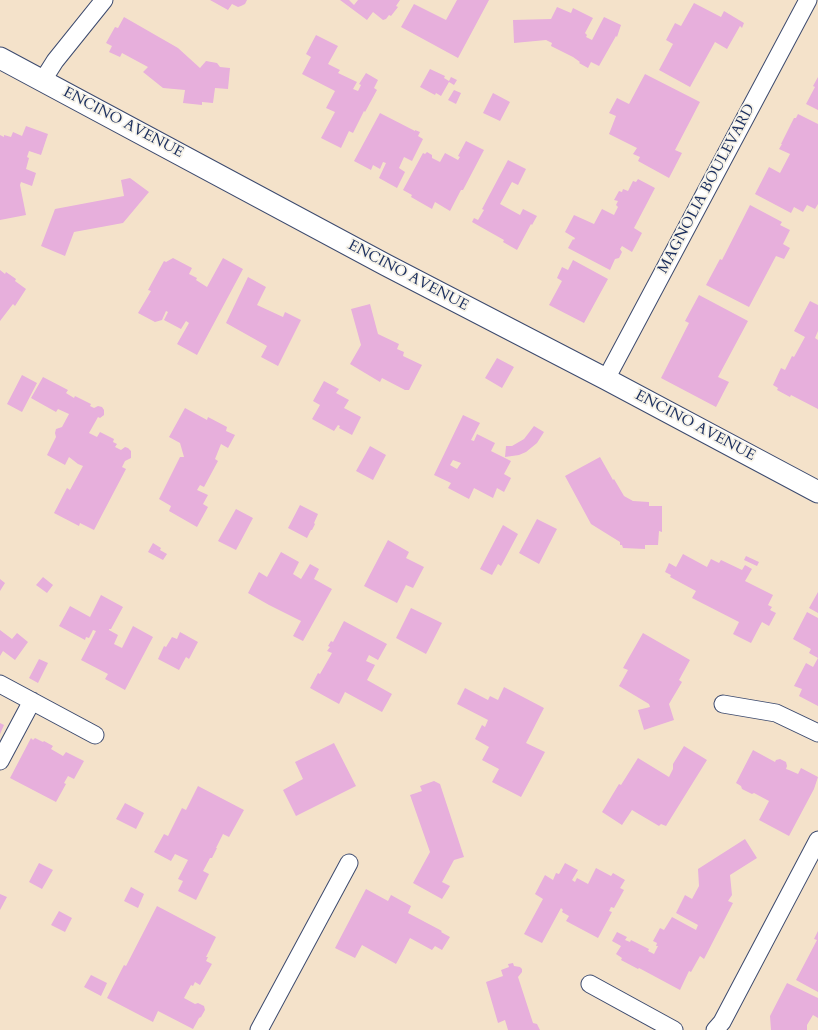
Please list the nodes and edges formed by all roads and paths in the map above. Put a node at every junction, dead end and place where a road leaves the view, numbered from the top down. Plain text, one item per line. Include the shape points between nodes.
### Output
1 (104, 0) edge
2 (808, 0) edge
3 (0, 58) edge
4 (43, 80) junction
5 (606, 379) junction
6 (818, 492) edge
7 (0, 684) edge
8 (32, 701) junction
9 (723, 704) dead end
10 (818, 733) edge
11 (95, 735) dead end
12 (0, 761) edge
13 (818, 840) edge
14 (349, 863) dead end
15 (590, 984) dead end
16 (259, 1030) edge
17 (674, 1030) edge
18 (715, 1030) edge

1 - 4 street
2 - 5 street, MAGNOLIA BOULEVARD
3 - 4 street, ENCINO AVENUE
4 - 5 street, ENCINO AVENUE
5 - 6 street, ENCINO AVENUE
7 - 8 street
8 - 11 street
8 - 12 street
9 - 10 street via 776,713
13 - 18 street via 722,1022
14 - 16 street
15 - 17 street

